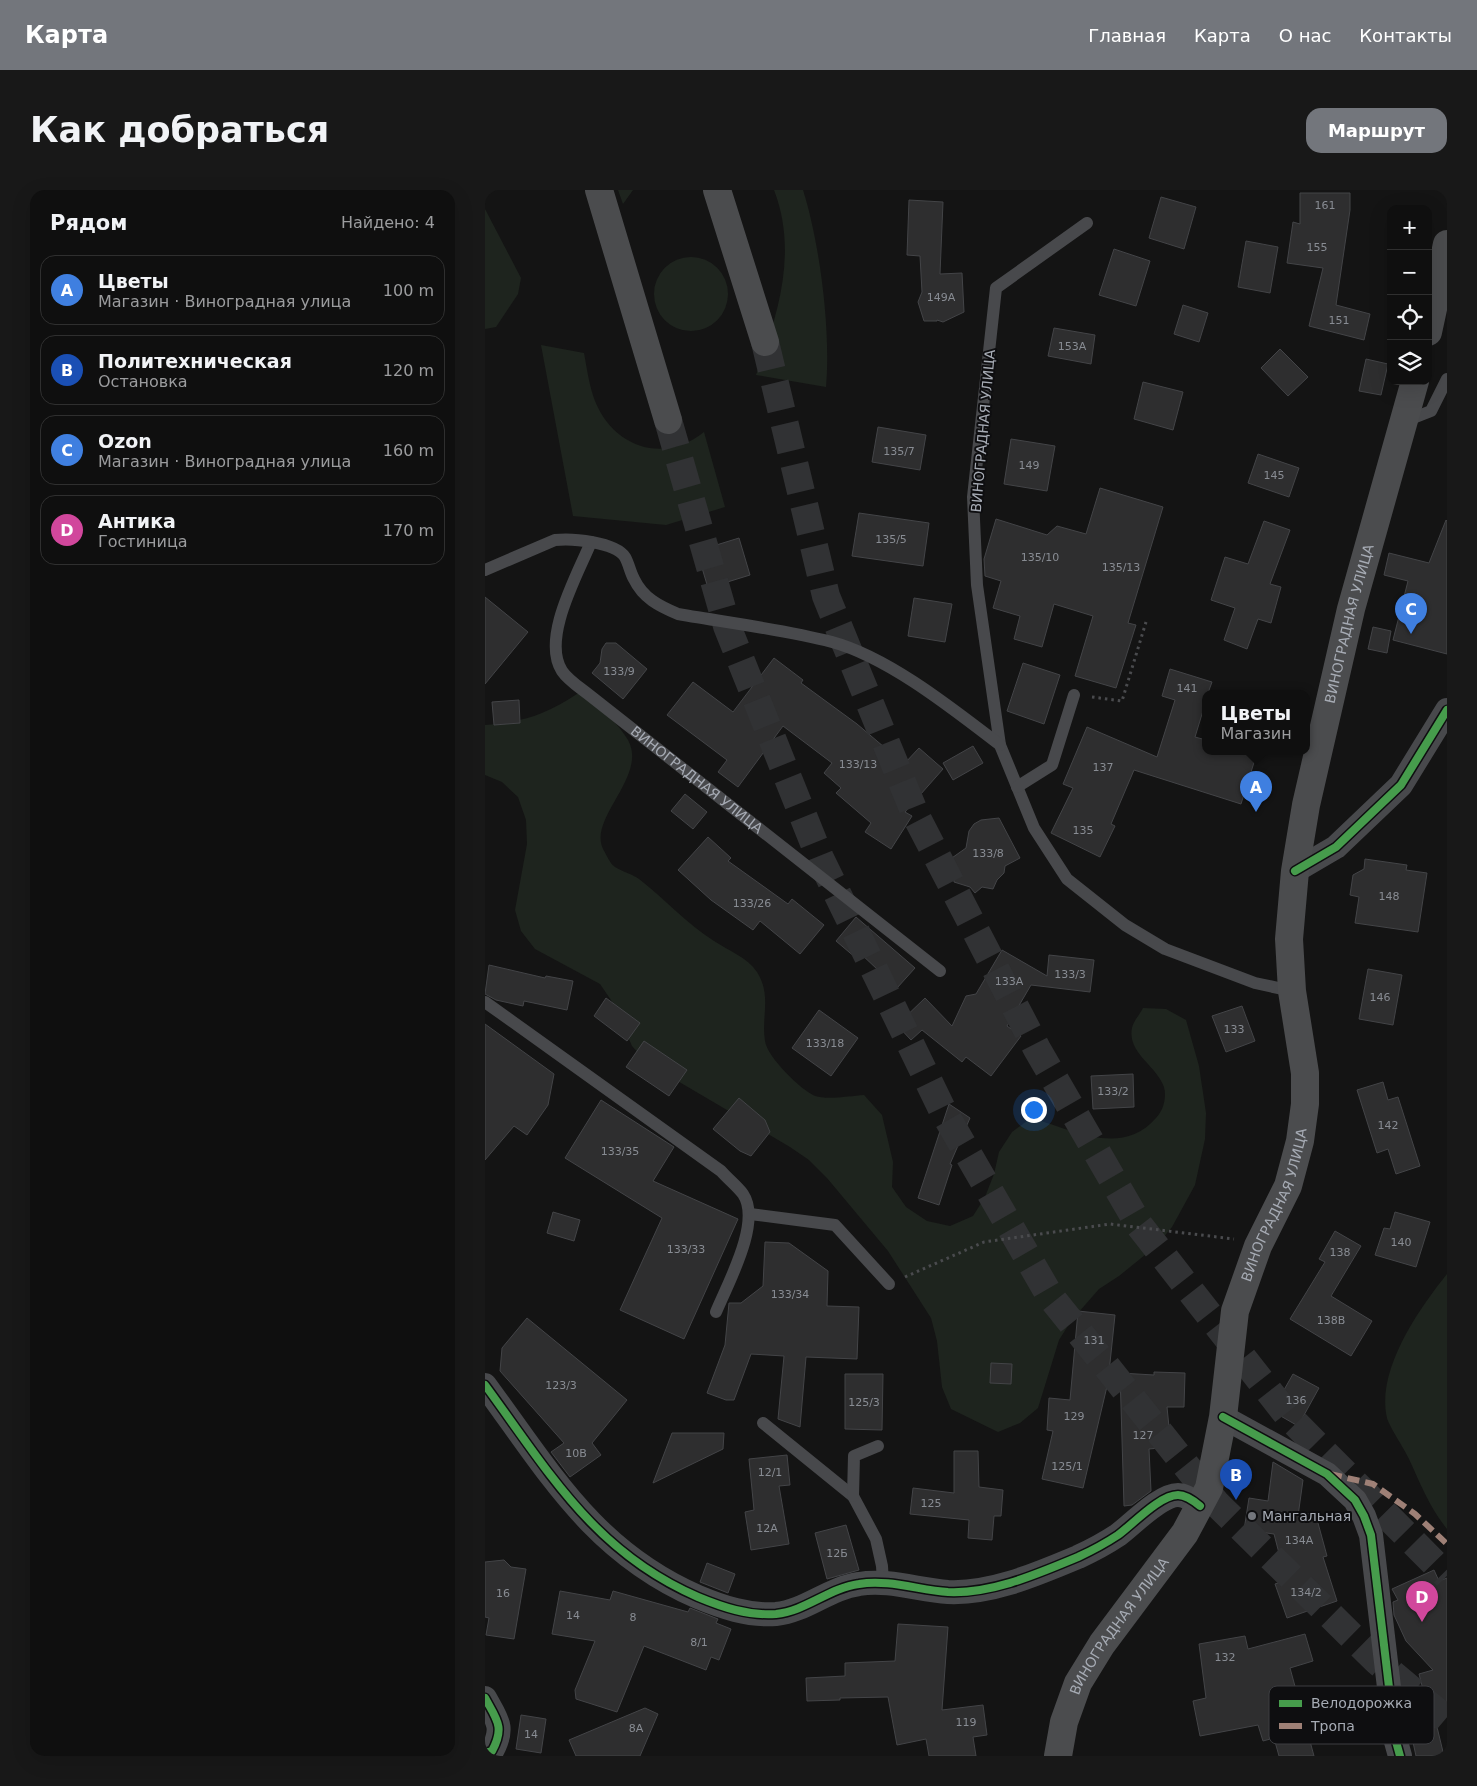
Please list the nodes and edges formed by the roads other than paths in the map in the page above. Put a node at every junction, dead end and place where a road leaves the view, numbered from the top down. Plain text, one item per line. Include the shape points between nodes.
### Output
1 (599, 190) edge
2 (717, 190) edge
3 (1087, 223) dead end
4 (1447, 244) edge
5 (1432, 313) edge
6 (765, 342) tunnel mouth
7 (1447, 379) edge
8 (1414, 385) edge
9 (668, 420) tunnel mouth
10 (1403, 422) junction
11 (591, 542) junction
12 (485, 570) edge
13 (1074, 695) road end
14 (1447, 710) edge
15 (1000, 745) junction
16 (1017, 787) junction
17 (1295, 870) junction
18 (940, 971) dead end
19 (1292, 991) junction
20 (485, 1002) edge
21 (750, 1214) junction
22 (889, 1284) road end
23 (717, 1312) dead end
24 (485, 1385) edge
25 (1223, 1417) junction
26 (763, 1423) dead end
27 (878, 1446) dead end
28 (853, 1496) junction
29 (1200, 1506) junction
30 (883, 1583) junction
31 (1389, 1686) edge
32 (485, 1698) edge
33 (494, 1753) edge
34 (1058, 1756) edge

1 - 9 main road
2 - 6 main road
3 - 15 lane, ВИНОГРАДНАЯ УЛИЦА via 996,288 973,497 977,585
4 - 5 main road
7 - 10 lane via 1431,411
8 - 10 main road, ВИНОГРАДНАЯ УЛИЦА
10 - 17 main road, ВИНОГРАДНАЯ УЛИЦА via 1351,609 1306,805
11 - 12 lane via 555,540
11 - 15 lane via 624,556 644,595 657,605 678,614 833,642 863,654 895,671
11 - 18 lane, ВИНОГРАДНАЯ УЛИЦА via 561,616 555,640 562,671
13 - 16 lane via 1052,765
14 - 17 street via 1401,785 1336,848
15 - 16 lane, ВИНОГРАДНАЯ УЛИЦА
16 - 19 lane, ВИНОГРАДНАЯ УЛИЦА via 1033,828 1067,879 1125,925 1165,949 1255,983
17 - 19 main road, ВИНОГРАДНАЯ УЛИЦА via 1289,939
19 - 25 main road, ВИНОГРАДНАЯ УЛИЦА via 1305,1073 1300,1141 1288,1186 1258,1246 1235,1311
20 - 21 lane via 721,1171 743,1194
21 - 22 lane via 835,1225
21 - 23 lane via 746,1239
24 - 30 street via 588,1522 629,1558 670,1585 722,1607 776,1614 798,1608 837,1589 860,1583
25 - 29 main road, ВИНОГРАДНАЯ УЛИЦА via 1215,1466
25 - 31 street via 1327,1474 1355,1500 1371,1535
26 - 28 lane
27 - 28 lane via 854,1456
28 - 30 lane via 876,1539
29 - 30 street via 1177,1495 1166,1498 1117,1535 1079,1556 1004,1585 971,1592 947,1592
29 - 34 main road, ВИНОГРАДНАЯ УЛИЦА via 1165,1562 1102,1644 1078,1683 1064,1722
32 - 33 street via 500,1726

